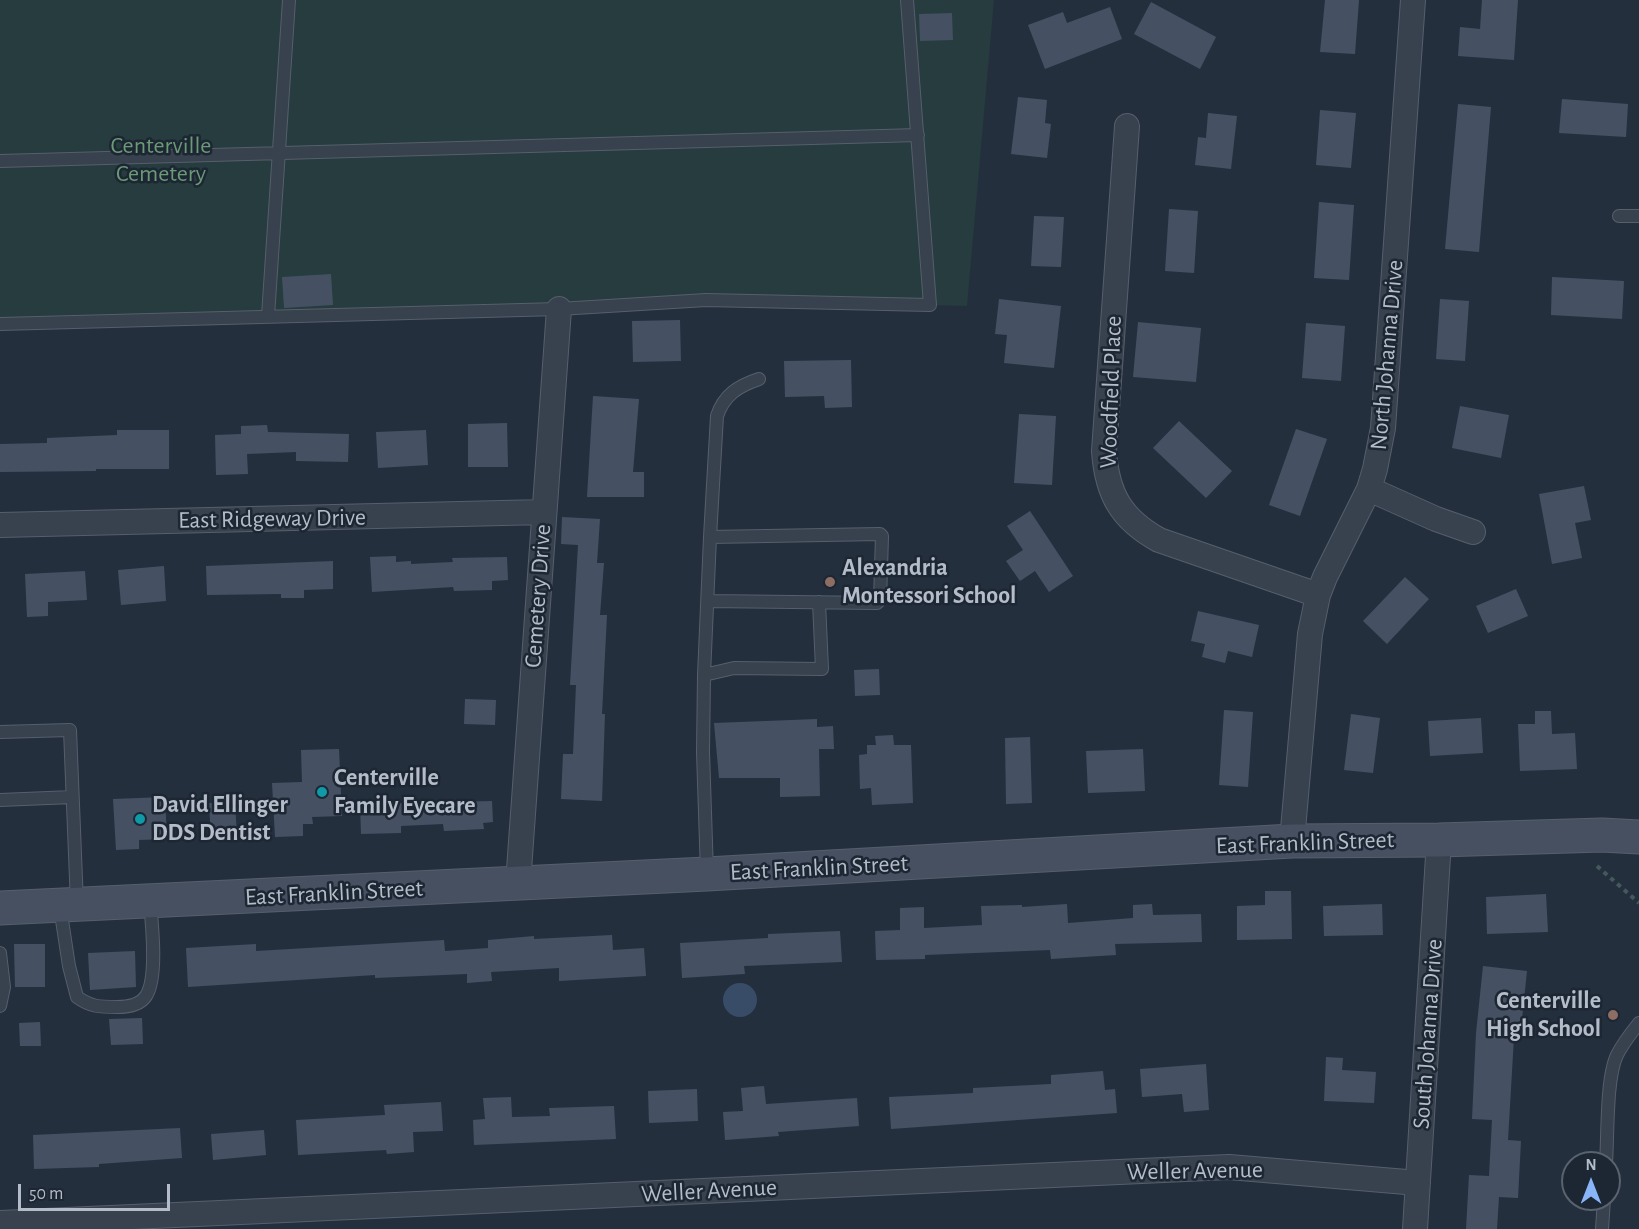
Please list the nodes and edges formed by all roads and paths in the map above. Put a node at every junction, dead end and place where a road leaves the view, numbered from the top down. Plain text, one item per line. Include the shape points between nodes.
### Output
1 (289, 0) edge
2 (907, 0) edge
3 (1413, 0) edge
4 (1127, 126) dead end
5 (918, 135) junction
6 (278, 153) junction
7 (0, 161) edge
8 (1619, 216) dead end
9 (1639, 216) edge
10 (559, 309) junction
11 (268, 316) junction
12 (0, 324) edge
13 (759, 379) dead end
14 (1369, 489) junction
15 (544, 512) junction
16 (0, 525) edge
17 (1473, 532) dead end
18 (710, 537) junction
19 (1318, 595) junction
20 (708, 602) junction
21 (819, 603) junction
22 (704, 675) junction
23 (0, 732) edge
24 (72, 797) junction
25 (0, 800) edge
26 (1639, 837) edge
27 (1439, 840) junction
28 (1292, 841) junction
29 (1598, 866) dead end
30 (707, 874) junction
31 (518, 884) junction
32 (150, 901) junction
33 (1639, 903) edge
34 (68, 905) junction
35 (0, 908) edge
36 (0, 953) edge
37 (0, 1006) edge
38 (1639, 1023) edge
39 (1607, 1151) edge
40 (1418, 1183) junction
41 (1603, 1211) edge
42 (0, 1223) edge
43 (1415, 1229) edge
44 (1602, 1229) edge

1 - 6 lane
2 - 5 lane
3 - 14 street, North Johanna Drive via 1387,397 1376,469
4 - 19 street, Woodfield Place via 1104,451 1109,486 1128,518 1159,540
5 - 6 lane
5 - 10 lane via 930,305 706,300
6 - 7 lane
6 - 11 lane
8 - 9 lane
10 - 11 lane
10 - 15 street, Cemetery Drive
11 - 12 lane
13 - 18 lane via 730,394 717,416
14 - 17 street
14 - 19 street, North Johanna Drive
15 - 16 street, East Ridgeway Drive
15 - 31 street, Cemetery Drive
18 - 20 lane
18 - 21 lane via 881,534 879,603
19 - 28 street, North Johanna Drive via 1310,634
20 - 21 lane
20 - 22 lane
21 - 22 lane via 822,669 734,668
22 - 30 lane
23 - 24 lane via 70,730
24 - 25 lane
24 - 34 lane
26 - 27 street, East Franklin Street
27 - 28 street, East Franklin Street
27 - 40 street, South Johanna Drive
28 - 30 street, East Franklin Street
29 - 33 path
30 - 31 street, East Franklin Street
31 - 32 street, East Franklin Street
32 - 34 street, East Franklin Street
32 - 34 lane via 153,960 147,995 140,1003 123,1007 89,1005 77,997 69,966
34 - 35 street, East Franklin Street
36 - 37 lane
38 - 39 lane via 1616,1056 1611,1072
40 - 42 street, Weller Avenue via 1229,1167
40 - 43 street, South Johanna Drive
41 - 44 lane

